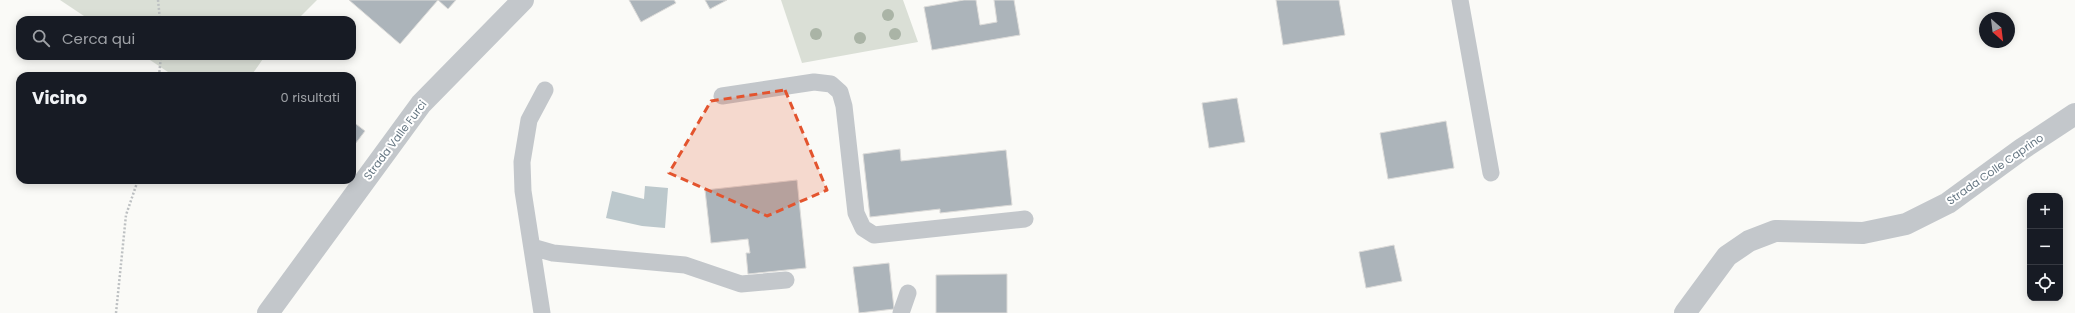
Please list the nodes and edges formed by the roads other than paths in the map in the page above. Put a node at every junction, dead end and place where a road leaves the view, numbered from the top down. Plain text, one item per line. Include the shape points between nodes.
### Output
1 (523, 0) edge
2 (1460, 0) edge
3 (545, 90) dead end
4 (722, 96) dead end
5 (2075, 114) edge
6 (1491, 173) dead end
7 (1025, 219) dead end
8 (532, 247) junction
9 (786, 280) dead end
10 (908, 293) dead end
11 (268, 313) edge
12 (542, 313) edge
13 (902, 313) edge
14 (1685, 313) edge

1 - 11 street, Strada Valle Furci via 421,104
2 - 6 lane
3 - 8 lane via 529,120 522,162 523,192
4 - 7 lane via 814,82 831,84 840,92 844,106 856,213 863,228 874,235
5 - 14 street, Strada Colle Caprino via 1948,203 1906,224 1864,233 1775,231 1749,241 1727,256
8 - 9 lane via 559,253 685,265 741,284
8 - 12 lane
10 - 13 lane

